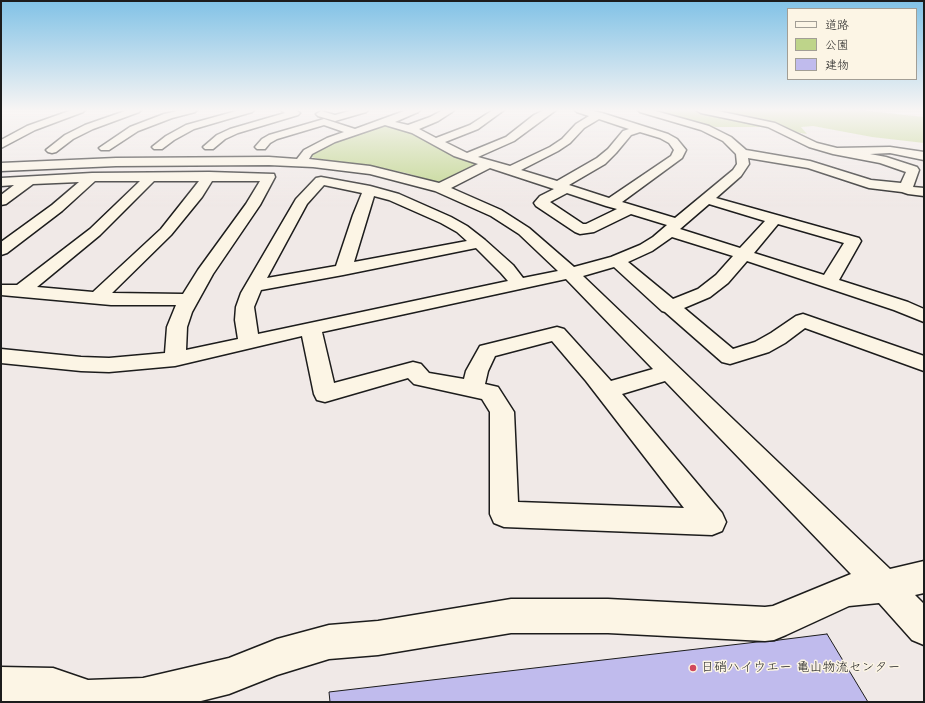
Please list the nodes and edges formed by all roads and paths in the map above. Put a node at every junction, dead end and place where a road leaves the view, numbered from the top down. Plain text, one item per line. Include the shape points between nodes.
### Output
1 (15, 143) edge
2 (61, 143) edge
3 (112, 143) edge
4 (161, 143) edge
5 (214, 143) edge
6 (264, 143) edge
7 (328, 143) edge
8 (437, 143) edge
9 (501, 143) edge
10 (562, 143) edge
11 (618, 143) edge
12 (675, 143) edge
13 (733, 143) edge
14 (808, 143) edge
15 (180, 147) dead end
16 (194, 147) dead end
17 (209, 147) junction
18 (224, 147) dead end
19 (246, 147) dead end
20 (261, 147) junction
21 (283, 147) dead end
22 (106, 148) junction
23 (126, 148) dead end
24 (75, 149) dead end
25 (90, 149) dead end
26 (52, 150) junction
27 (38, 151) dead end
28 (837, 152) junction
29 (303, 153) junction
30 (742, 153) junction
31 (2, 155) edge
32 (924, 156) edge
33 (467, 157) junction
34 (488, 164) junction
35 (510, 171) junction
36 (209, 176) junction
37 (92, 177) junction
38 (151, 177) junction
39 (30, 180) junction
40 (1, 182) edge
41 (561, 187) junction
42 (440, 188) junction
43 (907, 189) junction
44 (370, 190) junction
45 (705, 199) junction
46 (923, 199) edge
47 (1, 201) edge
48 (611, 203) junction
49 (629, 209) junction
50 (775, 219) junction
51 (674, 227) junction
52 (479, 243) junction
53 (1, 250) edge
54 (744, 255) junction
55 (616, 261) junction
56 (343, 270) junction
57 (570, 273) junction
58 (829, 282) junction
59 (256, 284) junction
60 (519, 284) junction
61 (1, 290) edge
62 (21, 292) junction
63 (98, 298) junction
64 (189, 300) junction
65 (669, 306) junction
66 (924, 316) edge
67 (311, 329) junction
68 (249, 343) junction
69 (1, 356) edge
70 (175, 359) junction
71 (924, 364) edge
72 (670, 372) junction
73 (473, 389) junction
74 (606, 391) junction
75 (924, 577) edge
76 (885, 586) junction
77 (924, 628) edge
78 (1, 685) edge

1 - 31 street
2 - 26 street
3 - 22 street
4 - 15 street via 153,147
5 - 17 street
6 - 20 street
7 - 29 street
8 - 33 street
9 - 33 street
10 - 35 street
11 - 41 street via 601,160
12 - 48 street via 680,153 676,158
13 - 30 street
14 - 28 street
16 - 17 street
17 - 18 street
19 - 20 street
20 - 21 street
22 - 23 street
22 - 25 street
24 - 26 street
26 - 27 street
28 - 32 street via 890,150
28 - 43 street via 882,160 913,170
29 - 31 street via 116,162
29 - 42 street
30 - 43 street via 803,164 869,184
30 - 45 street via 744,159 741,169
33 - 34 street
34 - 35 street
34 - 42 street
35 - 41 street
36 - 38 street
36 - 63 street via 166,232
36 - 64 street via 269,177
37 - 38 street
37 - 39 street
37 - 53 street
38 - 62 street via 95,232
39 - 40 street
39 - 47 street
41 - 48 street
41 - 49 street via 541,203 580,229 589,229
42 - 57 street via 478,204 510,222 542,246
43 - 46 street
44 - 52 street via 419,207 462,229
44 - 56 street
44 - 59 street via 321,181 301,202
45 - 50 street
45 - 51 street
48 - 49 street
49 - 51 street
50 - 54 street
50 - 58 street via 853,241
51 - 54 street
51 - 55 street via 646,248
52 - 56 street
52 - 60 street
54 - 58 street
54 - 65 street via 722,279 704,293
55 - 57 street
55 - 65 street
56 - 59 street
57 - 60 street
57 - 72 street
58 - 66 street
59 - 68 street via 245,308
60 - 67 street
61 - 62 street
62 - 63 street
63 - 64 street
64 - 70 street via 177,327
65 - 71 street via 730,357 762,347 803,320
67 - 68 street
67 - 73 street via 325,394 413,369 422,379
68 - 70 street
69 - 70 street via 109,365
72 - 74 street
72 - 76 street
73 - 74 street via 477,371 487,351 557,333
73 - 74 street via 490,393 502,412 504,514 712,522
75 - 76 street
76 - 77 street
76 - 78 street via 847,590 783,619 765,624 608,616 511,616 378,638 329,642 277,657 229,676 143,697 88,699 52,686

